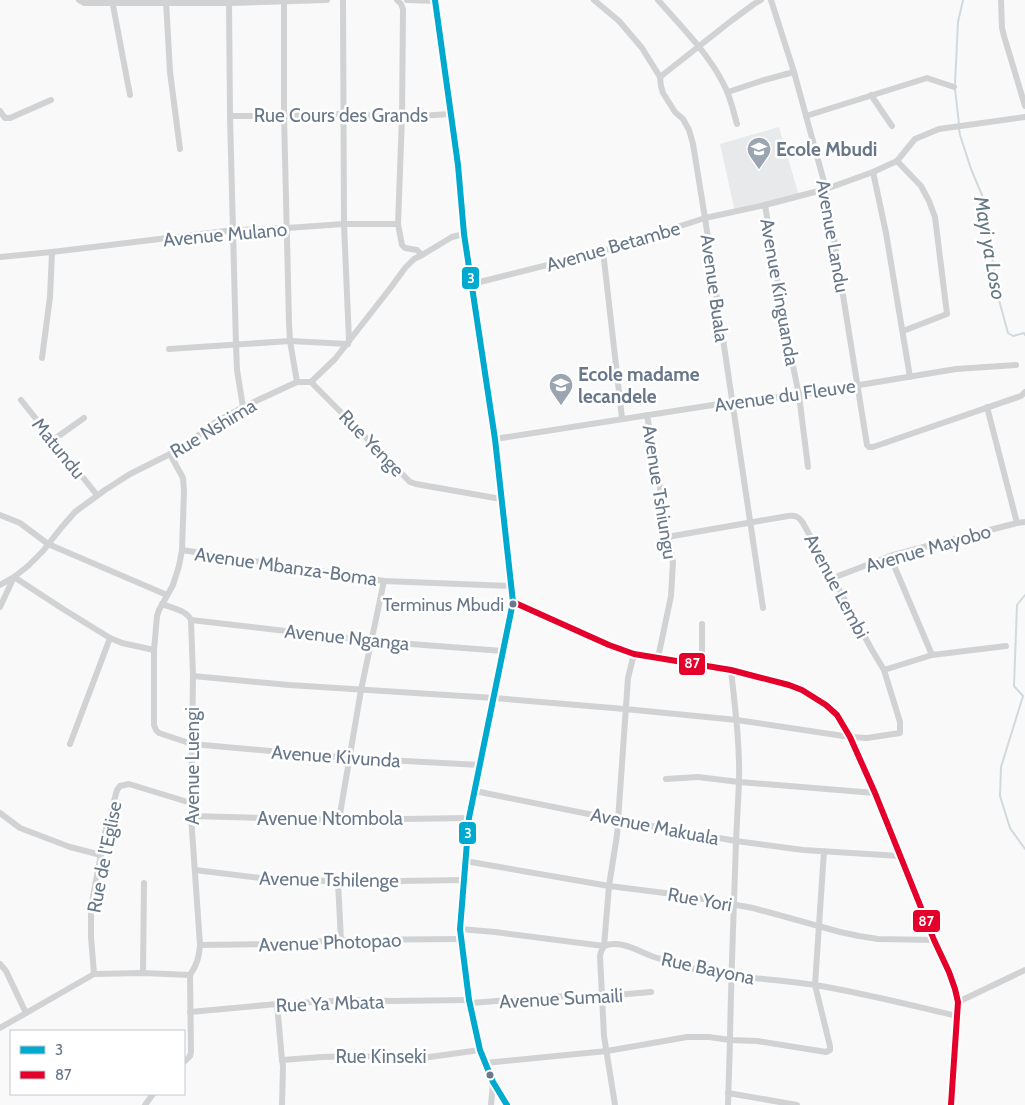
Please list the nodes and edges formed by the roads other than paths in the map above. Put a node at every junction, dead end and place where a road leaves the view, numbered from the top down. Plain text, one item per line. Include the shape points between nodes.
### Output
1 (327, 0) edge
2 (343, 0) edge
3 (397, 0) edge
4 (407, 0) edge
5 (435, 0) edge
6 (594, 0) edge
7 (658, 0) edge
8 (761, 0) edge
9 (771, 0) edge
10 (1001, 0) edge
11 (81, 1) edge
12 (112, 1) edge
13 (166, 1) edge
14 (284, 1) edge
15 (229, 2) edge
16 (752, 2) edge
17 (698, 47) junction
18 (794, 72) junction
19 (660, 77) junction
20 (954, 87) dead end
21 (728, 92) junction
22 (871, 94) junction
23 (130, 95) dead end
24 (51, 100) dead end
25 (1025, 106) edge
26 (0, 111) edge
27 (344, 114) junction
28 (451, 114) junction
29 (230, 116) junction
30 (284, 116) junction
31 (806, 116) junction
32 (402, 117) junction
33 (1025, 117) edge
34 (737, 124) dead end
35 (892, 126) dead end
36 (180, 149) dead end
37 (897, 162) junction
38 (873, 172) junction
39 (826, 189) junction
40 (765, 205) junction
41 (705, 218) junction
42 (344, 224) junction
43 (398, 224) junction
44 (287, 228) junction
45 (234, 230) junction
46 (464, 234) junction
47 (604, 251) junction
48 (52, 252) junction
49 (422, 255) junction
50 (0, 257) edge
51 (472, 284) junction
52 (903, 331) junction
53 (290, 341) junction
54 (348, 343) junction
55 (236, 345) junction
56 (169, 349) dead end
57 (42, 358) dead end
58 (1016, 365) dead end
59 (910, 377) junction
60 (297, 382) junction
61 (311, 382) junction
62 (857, 386) junction
63 (1025, 392) edge
64 (799, 395) junction
65 (21, 400) dead end
66 (732, 402) junction
67 (244, 407) junction
68 (987, 407) junction
69 (647, 415) junction
70 (84, 418) dead end
71 (622, 418) junction
72 (495, 439) junction
73 (53, 440) junction
74 (170, 454) junction
75 (808, 467) dead end
76 (97, 495) junction
77 (501, 498) junction
78 (0, 516) edge
79 (1025, 522) edge
80 (750, 523) junction
81 (1017, 523) junction
82 (667, 537) junction
83 (48, 544) junction
84 (182, 550) junction
85 (890, 556) junction
86 (14, 577) junction
87 (833, 578) junction
88 (384, 581) junction
89 (0, 585) edge
90 (511, 586) junction
91 (167, 595) junction
92 (513, 602) junction
93 (162, 604) junction
94 (0, 607) edge
95 (762, 608) dead end
96 (191, 620) junction
97 (702, 624) dead end
98 (110, 638) junction
99 (371, 641) junction
100 (1006, 646) dead end
101 (154, 650) junction
102 (503, 652) junction
103 (634, 654) junction
104 (932, 655) junction
105 (658, 658) junction
106 (702, 665) junction
107 (731, 670) junction
108 (884, 670) junction
109 (193, 676) junction
110 (361, 690) junction
111 (494, 698) junction
112 (625, 709) junction
113 (736, 720) junction
114 (850, 737) junction
115 (70, 744) dead end
116 (192, 744) junction
117 (349, 758) junction
118 (480, 765) junction
119 (666, 779) dead end
120 (739, 782) junction
121 (475, 791) junction
122 (875, 793) junction
123 (191, 803) junction
124 (0, 813) edge
125 (191, 816) junction
126 (469, 818) junction
127 (339, 820) junction
128 (618, 820) junction
129 (736, 841) junction
130 (824, 851) junction
131 (101, 855) junction
132 (900, 856) junction
133 (465, 861) junction
134 (195, 870) junction
135 (464, 880) junction
136 (338, 882) junction
137 (144, 883) dead end
138 (609, 886) junction
139 (734, 905) junction
140 (819, 926) junction
141 (460, 929) junction
142 (461, 939) junction
143 (341, 940) junction
144 (934, 940) junction
145 (200, 945) junction
146 (604, 946) junction
147 (0, 964) edge
148 (1025, 970) edge
149 (143, 973) junction
150 (94, 974) junction
151 (190, 974) junction
152 (731, 976) junction
153 (815, 985) junction
154 (651, 992) dead end
155 (603, 996) junction
156 (470, 1001) junction
157 (958, 1002) junction
158 (277, 1004) junction
159 (190, 1012) junction
160 (26, 1014) junction
161 (957, 1016) junction
162 (0, 1028) edge
163 (730, 1040) junction
164 (480, 1050) junction
165 (607, 1051) junction
166 (282, 1060) junction
167 (185, 1061) edge
168 (486, 1063) junction
169 (493, 1082) junction
170 (728, 1093) junction
171 (282, 1105) edge
172 (491, 1105) edge
173 (507, 1105) edge
174 (615, 1105) edge
175 (728, 1105) edge
176 (797, 1105) edge
177 (951, 1105) edge

1 - 14 street
2 - 27 street
3 - 32 street via 403,10
4 - 5 street
5 - 28 street
6 - 19 street, Avenue Buala via 631,34
7 - 17 street
8 - 16 street
9 - 18 street, Avenue Landu
10 - 25 street via 1004,36
11 - 12 street
12 - 13 street
12 - 23 street
13 - 15 street
13 - 36 street via 170,72
14 - 15 street
14 - 30 street
15 - 29 street
16 - 17 street
17 - 19 street
17 - 21 street
18 - 21 street
18 - 31 street, Avenue Landu
19 - 41 street, Avenue Buala via 663,93 689,130
20 - 22 street via 927,78
21 - 34 street
22 - 31 street
22 - 35 street
24 - 26 street via 10,118 5,118
27 - 30 street, Rue Cours des Grands
27 - 32 street, Rue Cours des Grands
27 - 42 street
28 - 32 street, Rue Cours des Grands
28 - 46 street
29 - 30 street, Rue Cours des Grands
29 - 45 street
30 - 44 street
31 - 39 street, Avenue Landu
32 - 43 street
33 - 37 street, Avenue Betambe via 939,129 915,139
37 - 38 street, Avenue Betambe
37 - 52 street via 921,186 935,217 947,314
38 - 39 street, Avenue Betambe
38 - 52 street
39 - 40 street, Avenue Betambe
39 - 62 street, Avenue Landu
40 - 41 street, Avenue Betambe
40 - 64 street, Avenue Kinguanda
41 - 47 street, Avenue Betambe
41 - 66 street, Avenue Buala
42 - 43 street, Avenue Mulano
42 - 44 street, Avenue Mulano
42 - 54 street
43 - 49 street via 402,245
44 - 45 street, Avenue Mulano
44 - 53 street
45 - 48 street, Avenue Mulano
45 - 55 street
46 - 49 street via 452,237
46 - 51 street
47 - 51 street, Avenue Betambe
47 - 71 street
48 - 50 street, Avenue Mulano
48 - 57 street
49 - 54 street via 405,268
51 - 72 street
52 - 59 street
53 - 54 street
53 - 55 street
53 - 60 street
54 - 61 street
55 - 56 street
55 - 67 street
58 - 59 street, Avenue du Fleuve via 956,369
59 - 62 street, Avenue du Fleuve
60 - 61 street, Rue Nshima
60 - 67 street, Rue Nshima
61 - 77 street, Rue Yenge via 410,482
62 - 64 street, Avenue du Fleuve
62 - 68 street, Avenue Landu via 869,447
63 - 68 street
64 - 66 street, Avenue du Fleuve
64 - 75 street, Avenue Kinguanda
65 - 73 street, Matundu
66 - 69 street, Avenue du Fleuve
66 - 80 street, Avenue Buala
67 - 74 street, Rue Nshima
68 - 81 street
69 - 71 street, Avenue du Fleuve
69 - 82 street, Avenue Tshiungu
70 - 73 street
71 - 72 street, Avenue du Fleuve
72 - 77 street
73 - 76 street, Matundu
74 - 76 street, Rue Nshima
74 - 84 street via 184,485
76 - 83 street, Rue Nshima via 75,512
77 - 90 street
78 - 83 street via 20,523
79 - 81 street, Avenue Mayobo
80 - 82 street, Avenue Lembi
80 - 87 street, Avenue Lembi via 799,518
80 - 95 street, Avenue Buala
81 - 85 street, Avenue Mayobo
82 - 105 street, Avenue Tshiungu via 672,562 671,596
83 - 86 street, Rue Nshima
83 - 91 street
84 - 88 street, Avenue Mbanza-Boma
84 - 91 street via 180,566
85 - 87 street, Avenue Mayobo
85 - 104 street
86 - 89 street, Rue Nshima
86 - 94 street
86 - 98 street
87 - 108 street, Avenue Lembi
88 - 90 street, Avenue Mbanza-Boma
88 - 99 street
90 - 92 street
91 - 93 street
92 - 102 street
92 - 103 street
93 - 96 street via 184,612
93 - 101 street via 157,616
96 - 99 street, Avenue Nganga
96 - 109 street, Avenue Luengi
97 - 106 street
98 - 101 street
98 - 115 street
99 - 102 street, Avenue Nganga
99 - 110 street
100 - 104 street
101 - 116 street, Avenue Kivunda via 156,730
102 - 111 street
103 - 105 street
103 - 112 street
104 - 108 street
105 - 106 street
106 - 107 street
107 - 113 street, Avenue Makuala
107 - 114 street via 802,690 836,715
108 - 114 street, Avenue Lembi via 900,722 900,733
109 - 110 street
109 - 116 street, Avenue Luengi
110 - 111 street
110 - 117 street
111 - 112 street
111 - 118 street
112 - 113 street
112 - 128 street
113 - 114 street
113 - 120 street, Avenue Makuala
114 - 122 street
116 - 117 street, Avenue Kivunda
116 - 123 street, Avenue Luengi
117 - 118 street, Avenue Kivunda
117 - 127 street
118 - 121 street
119 - 120 street via 698,777
120 - 122 street
120 - 129 street, Avenue Makuala
121 - 126 street
121 - 128 street, Avenue Makuala
122 - 132 street
123 - 125 street, Avenue Luengi
123 - 131 street, Rue de l'Eglise via 129,784 120,786
124 - 131 street via 20,828
125 - 127 street, Avenue Ntombola
125 - 134 street, Avenue Luengi
126 - 127 street, Avenue Ntombola
126 - 133 street
128 - 129 street, Avenue Makuala
128 - 138 street
129 - 130 street
129 - 139 street
130 - 132 street
130 - 140 street
131 - 150 street, Rue de l'Eglise via 91,907
132 - 144 street
133 - 135 street
133 - 138 street, Rue Yori
134 - 136 street, Avenue Tshilenge via 268,879
134 - 145 street, Avenue Luengi
135 - 136 street, Avenue Tshilenge
135 - 141 street
136 - 143 street
137 - 149 street
138 - 139 street, Rue Yori
138 - 146 street
139 - 140 street, Rue Yori
139 - 152 street
140 - 144 street, Rue Yori via 878,938
140 - 153 street
141 - 142 street
141 - 146 street, Rue Bayona
142 - 143 street, Avenue Photopao
142 - 156 street
143 - 145 street, Avenue Photopao
144 - 157 street
145 - 151 street, Avenue Luengi via 199,958
146 - 152 street, Rue Bayona via 622,945 694,969
146 - 155 street via 600,956
147 - 160 street
148 - 157 street
149 - 150 street
149 - 151 street
150 - 160 street
151 - 159 street
152 - 153 street, Rue Bayona
152 - 163 street
153 - 161 street, Rue Bayona
153 - 163 street via 829,1051
154 - 155 street, Avenue Sumaili
155 - 156 street, Avenue Sumaili
155 - 165 street
156 - 158 street, Rue Ya Mbata via 352,1000
156 - 164 street
157 - 161 street
158 - 159 street, Rue Ya Mbata
158 - 166 street
159 - 167 street via 191,1052
160 - 162 street
161 - 177 street
163 - 165 street via 687,1037
163 - 170 street
164 - 166 street, Rue Kinseki via 416,1059 332,1056
164 - 168 street
165 - 168 street
165 - 174 street
166 - 171 street
168 - 169 street
169 - 172 street
169 - 173 street
170 - 175 street
170 - 176 street

